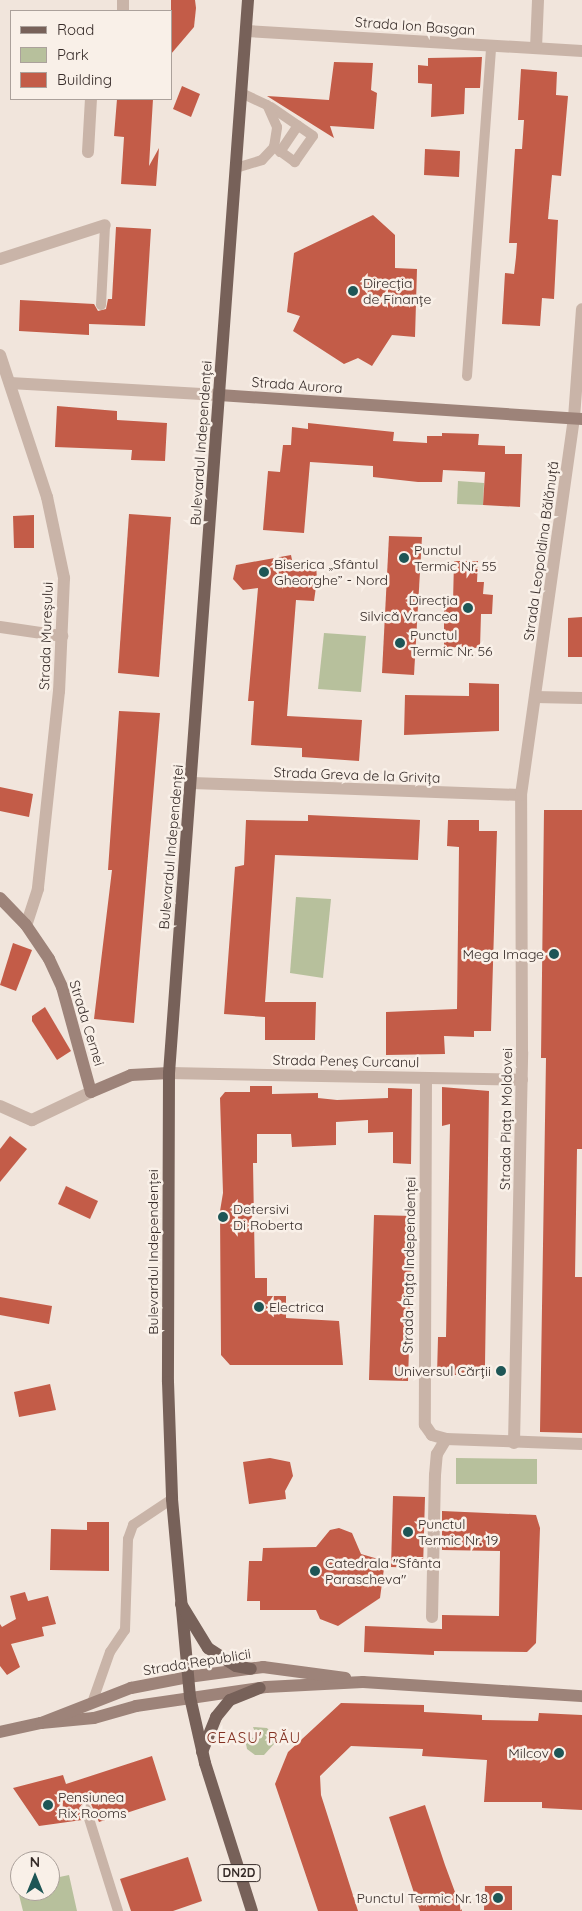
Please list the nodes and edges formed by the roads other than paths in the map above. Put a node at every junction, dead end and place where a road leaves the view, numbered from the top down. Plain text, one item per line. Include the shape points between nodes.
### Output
1 (248, 0) edge
2 (538, 0) edge
3 (246, 31) junction
4 (491, 46) junction
5 (536, 48) junction
6 (582, 51) edge
7 (241, 93) junction
8 (91, 100) edge
9 (267, 105) junction
10 (298, 125) junction
11 (277, 150) junction
12 (88, 152) dead end
13 (236, 168) junction
14 (105, 225) joint
15 (0, 259) edge
16 (101, 306) dead end
17 (582, 309) edge
18 (0, 355) edge
19 (467, 376) dead end
20 (10, 383) junction
21 (219, 395) junction
22 (578, 418) edge
23 (0, 627) edge
24 (62, 636) junction
25 (535, 697) junction
26 (582, 698) edge
27 (192, 784) junction
28 (521, 795) junction
29 (0, 898) edge
30 (26, 925) junction
31 (169, 1073) junction
32 (426, 1078) junction
33 (522, 1080) junction
34 (91, 1092) junction
35 (0, 1106) edge
36 (446, 1439) junction
37 (514, 1443) junction
38 (582, 1444) edge
39 (172, 1499) junction
40 (179, 1601) junction
41 (432, 1617) dead end
42 (251, 1669) junction
43 (188, 1677) junction
44 (363, 1682) junction
45 (260, 1688) junction
46 (582, 1696) edge
47 (190, 1697) junction
48 (92, 1703) junction
49 (41, 1723) junction
50 (0, 1732) edge
51 (202, 1752) junction
52 (86, 1809) dead end
53 (118, 1911) edge
54 (252, 1911) edge

1 - 3 main road, Bulevardul Independenței
2 - 5 street
3 - 4 street, Strada Ion Basgan
3 - 7 main road, Bulevardul Independenței
4 - 5 street, Strada Ion Basgan
4 - 19 lane
5 - 6 street, Strada Ion Basgan
7 - 9 lane
7 - 13 main road, Bulevardul Independenței
8 - 12 street
9 - 10 lane
9 - 11 lane via 278,127
10 - 11 lane
10 - 11 lane via 313,136 295,162
11 - 13 lane via 262,160
13 - 21 main road, Bulevardul Independenței
14 - 15 street
14 - 16 lane
17 - 22 street, Strada Leopoldina Bălănuță
18 - 20 street, Strada Mureșului
20 - 21 street, Strada Aurora
20 - 24 street, Strada Mureșului via 58,539 64,578
21 - 22 main road, Strada Aurora
21 - 27 main road, Bulevardul Independenței
22 - 25 street, Strada Leopoldina Bălănuță
23 - 24 street
24 - 30 street, Strada Mureșului via 38,889
25 - 26 street
25 - 28 street, Strada Leopoldina Bălănuță
27 - 28 street, Strada Greva de la Grivița
27 - 31 main road, Bulevardul Independenței
28 - 33 street, Strada Piața Moldovei
29 - 30 main road, Strada Cernei
30 - 34 main road, Strada Cernei via 62,987
31 - 32 street, Strada Peneș Curcanul
31 - 34 main road, Strada Cernei via 131,1075
31 - 39 main road, Bulevardul Independenței via 168,1382
32 - 33 street, Strada Peneș Curcanul
32 - 36 street, Strada Piața Independenței via 422,1395 425,1425 432,1435
33 - 37 street, Strada Piața Moldovei
34 - 35 street via 32,1120
36 - 37 street
36 - 41 street via 437,1454 435,1475
37 - 38 street
39 - 40 main road, Bulevardul Independenței
39 - 48 lane via 133,1525 128,1539 125,1630 110,1652
40 - 42 main road via 208,1648 236,1666
40 - 43 main road, Bulevardul Independenței
42 - 43 main road, Strada Republicii
42 - 44 main road, Strada Republicii via 313,1672
43 - 47 main road, Bulevardul Independenței
43 - 48 main road, Strada Republicii via 131,1688
44 - 45 main road, Strada Republicii
44 - 46 main road, Strada Republicii
45 - 47 main road, Strada Republicii
45 - 51 main road via 230,1700 216,1717
47 - 49 main road, Strada Republicii via 94,1718
47 - 51 main road, Bulevardul Independenței
48 - 49 main road, Strada Republicii
49 - 50 main road, Strada Republicii
51 - 54 main road, Bulevardul Independenței / DN2D
52 - 53 lane

